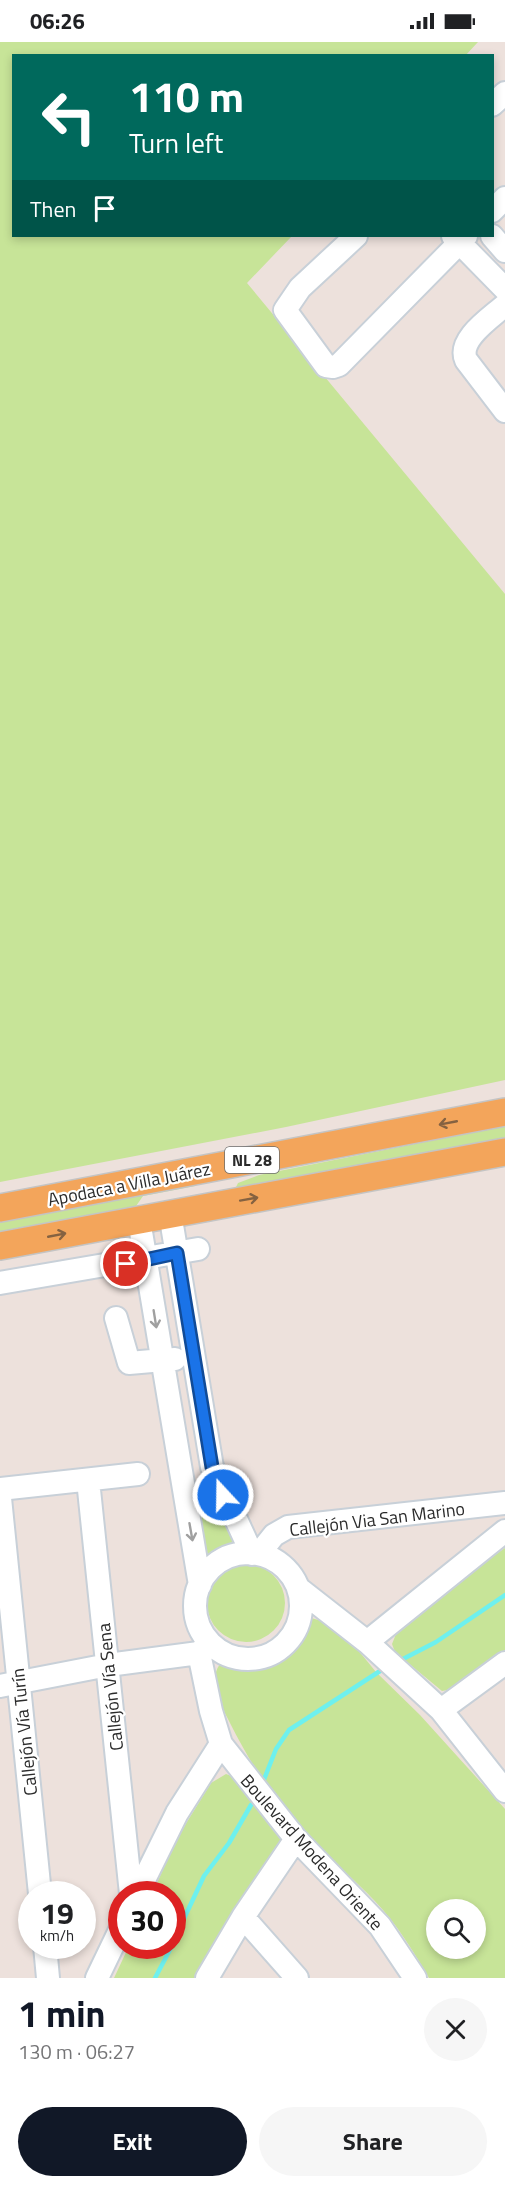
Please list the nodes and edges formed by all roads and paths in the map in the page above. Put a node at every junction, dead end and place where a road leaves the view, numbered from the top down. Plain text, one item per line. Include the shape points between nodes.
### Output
1 (505, 198) edge
2 (494, 209) edge
3 (355, 237) edge
4 (493, 237) edge
5 (459, 238) edge
6 (505, 251) edge
7 (505, 289) edge
8 (505, 305) edge
9 (505, 411) edge
10 (505, 1112) edge
11 (505, 1152) edge
12 (245, 1161) junction
13 (0, 1208) edge
14 (170, 1214) junction
15 (139, 1220) junction
16 (0, 1246) edge
17 (188, 1251) junction
18 (146, 1260) junction
19 (0, 1283) edge
20 (116, 1318) dead end
21 (194, 1357) junction
22 (162, 1361) junction
23 (206, 1428) junction
24 (174, 1434) junction
25 (212, 1467) junction
26 (181, 1472) junction
27 (138, 1474) dead end
28 (88, 1480) junction
29 (0, 1489) edge
30 (0, 1498) edge
31 (505, 1503) edge
32 (505, 1531) edge
33 (255, 1554) junction
34 (200, 1584) junction
35 (298, 1588) junction
36 (367, 1642) junction
37 (204, 1648) junction
38 (505, 1663) edge
39 (108, 1665) junction
40 (10, 1684) edge
41 (441, 1710) junction
42 (221, 1744) junction
43 (505, 1791) edge
44 (296, 1839) junction
45 (38, 1881) edge
46 (129, 1881) edge
47 (143, 1881) edge
48 (243, 1917) junction
49 (108, 1955) edge
50 (46, 1959) edge
51 (48, 1978) edge
52 (97, 1978) edge
53 (207, 1978) edge
54 (297, 1978) edge
55 (415, 1978) edge

1 - 2 street
3 - 5 street via 300,288 285,310 326,366 339,365
4 - 6 street
5 - 7 street
8 - 9 street via 465,345 464,356
10 -> 12 main road, Apodaca a Villa Juárez / NL 28
14 -> 11 main road, Apodaca a Villa Juárez / NL 28
12 - 13 main road, Apodaca a Villa Juárez / NL 28
12 - 15 main road via 209,1188 148,1202 141,1209
14 - 15 main road, Apodaca a Villa Juárez / NL 28
14 - 17 street
16 -> 15 main road, Apodaca a Villa Juárez / NL 28
15 - 18 street
17 - 18 street
17 - 21 street
18 - 19 street
18 -> 22 street
20 - 22 street via 126,1362
21 - 22 street
21 - 23 street
22 - 24 street
23 - 24 street
23 - 25 street
24 - 26 street
25 - 26 street
25 - 33 street
26 -> 34 street
27 - 28 street
28 - 29 street
28 - 39 street, Callejón Vía Sena
30 - 40 street, Callejón Vía Turín
31 - 33 street, Callejón Via San Marino via 288,1527
32 - 36 street
33 - 34 street via 224,1559
33 - 35 street via 286,1569
34 - 37 street via 196,1618
35 - 36 street
35 - 37 street via 301,1606 297,1625 288,1641 274,1652 257,1659 238,1659
36 - 41 street
37 - 39 street
37 - 42 street, Boulevard Modena Oriente via 211,1711
38 - 41 street
39 - 40 street
39 - 46 street, Callejón Vía Sena
40 - 45 street, Callejón Vía Turín
41 - 43 street
42 - 44 street, Boulevard Modena Oriente
42 - 47 street via 177,1813
44 - 48 street
44 - 55 street, Boulevard Modena Oriente via 380,1926
48 - 53 street
48 - 54 street
49 - 52 street
50 - 51 street

